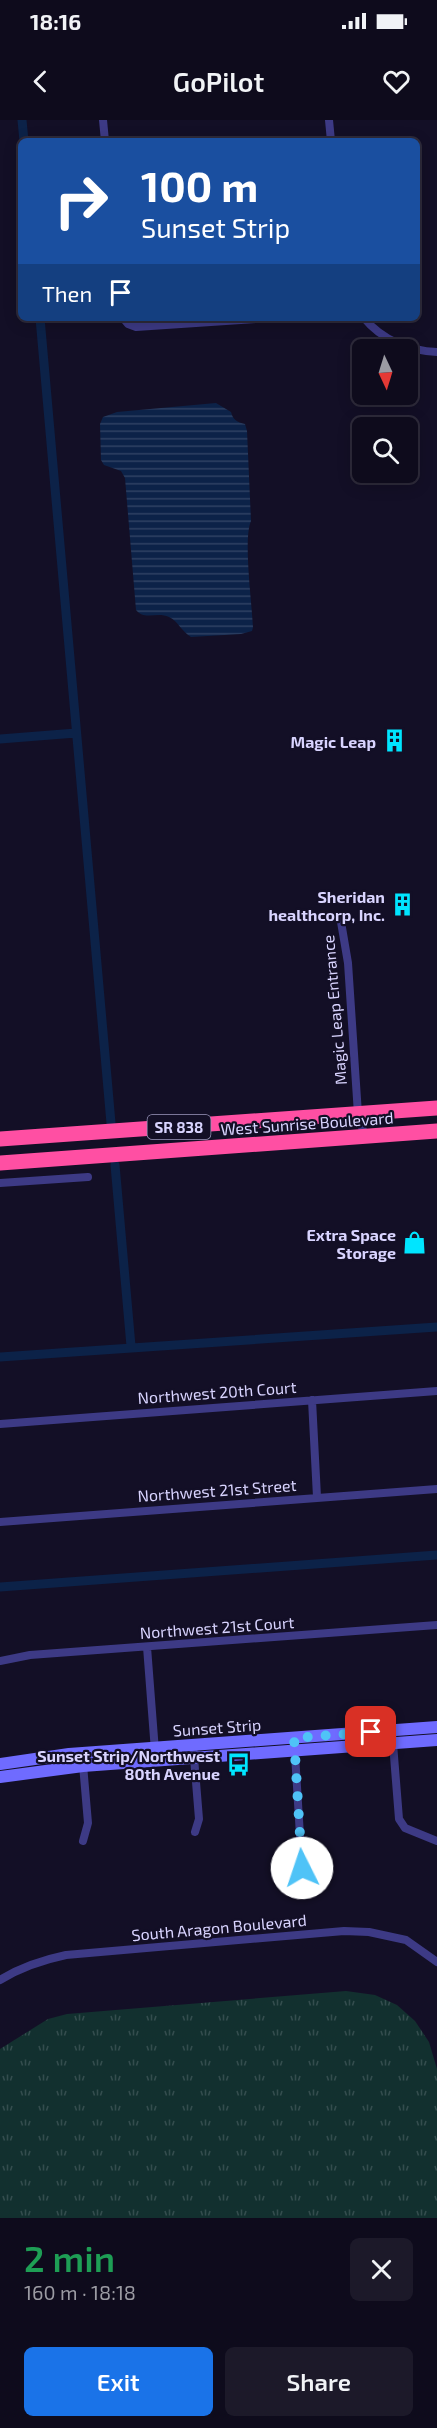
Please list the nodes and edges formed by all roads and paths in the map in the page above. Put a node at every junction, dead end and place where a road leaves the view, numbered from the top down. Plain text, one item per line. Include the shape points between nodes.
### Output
1 (103, 120) edge
2 (329, 120) edge
3 (105, 138) edge
4 (331, 138) edge
5 (126, 321) edge
6 (223, 321) edge
7 (367, 321) edge
8 (437, 352) edge
9 (340, 916) dead end
10 (437, 1108) edge
11 (358, 1114) junction
12 (437, 1131) edge
13 (365, 1137) junction
14 (0, 1139) edge
15 (0, 1163) edge
16 (88, 1177) dead end
17 (0, 1183) edge
18 (437, 1391) edge
19 (312, 1400) junction
20 (0, 1424) edge
21 (437, 1489) edge
22 (317, 1497) junction
23 (0, 1522) edge
24 (437, 1625) edge
25 (147, 1647) junction
26 (0, 1661) edge
27 (437, 1727) edge
28 (392, 1737) junction
29 (437, 1740) edge
30 (194, 1745) junction
31 (294, 1745) junction
32 (155, 1755) junction
33 (194, 1758) junction
34 (83, 1760) junction
35 (0, 1764) edge
36 (0, 1778) edge
37 (195, 1832) dead end
38 (83, 1841) dead end
39 (437, 1841) edge
40 (302, 1868) dead end
41 (437, 1962) edge
42 (0, 1980) edge

1 - 3 street
2 - 4 street
5 - 6 street via 146,326
7 - 8 street via 395,342 415,350
9 - 11 street, Magic Leap Entrance via 348,963
10 - 11 highway, West Sunrise Boulevard / SR 838
11 - 13 street, Magic Leap Entrance
11 - 14 highway, West Sunrise Boulevard / SR 838
12 - 13 highway, West Sunrise Boulevard / SR 838
13 - 15 highway, West Sunrise Boulevard / SR 838
16 - 17 street
18 - 19 street, Northwest 20th Court
19 - 20 street, Northwest 20th Court
19 - 22 street
21 - 22 street, Northwest 21st Street
22 - 23 street, Northwest 21st Street
24 - 25 street, Northwest 21st Court
25 - 26 street, Northwest 21st Court via 30,1655
25 - 32 street
27 - 28 street, Sunset Strip
28 - 29 street, Sunset Strip
28 - 31 street, Sunset Strip
28 - 39 street via 399,1819 405,1828
30 - 31 street, Sunset Strip
30 - 32 street, Sunset Strip
30 - 33 street
31 - 33 street, Sunset Strip
31 - 40 street
32 - 33 street, Sunset Strip
32 - 34 street, Sunset Strip
33 - 37 street via 199,1819
34 - 35 street, Sunset Strip via 24,1759
34 - 36 street, Sunset Strip
34 - 38 street via 88,1823
41 - 42 street, South Aragon Boulevard via 406,1940 344,1931 66,1955 39,1961

